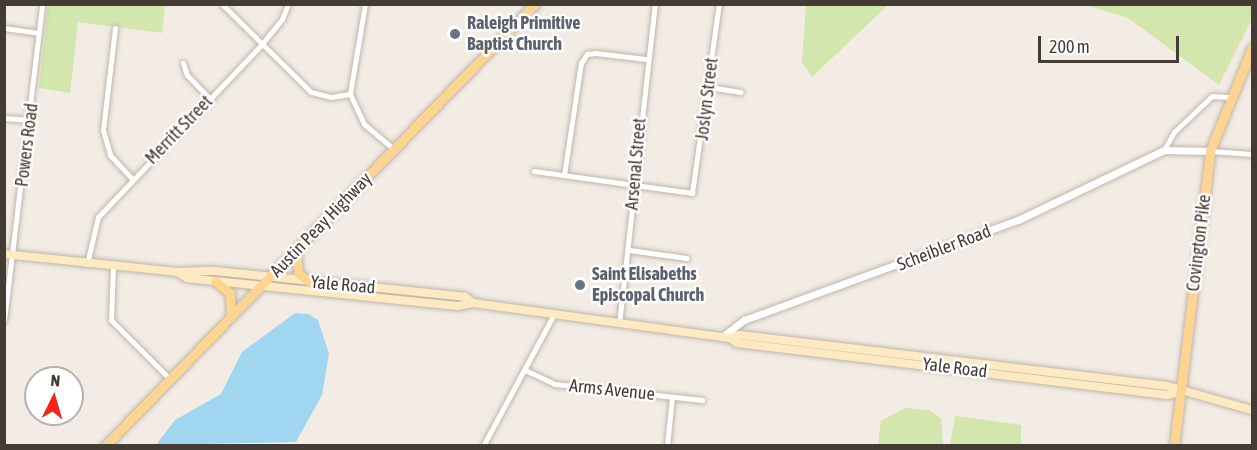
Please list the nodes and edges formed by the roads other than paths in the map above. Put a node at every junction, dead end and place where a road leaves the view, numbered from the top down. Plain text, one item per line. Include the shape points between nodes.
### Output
1 (42, 4) edge
2 (222, 4) edge
3 (288, 4) edge
4 (364, 4) edge
5 (535, 4) edge
6 (655, 4) edge
7 (719, 4) edge
8 (4, 28) edge
9 (115, 28) dead end
10 (39, 33) junction
11 (261, 45) junction
12 (1252, 48) edge
13 (646, 58) junction
14 (183, 63) dead end
15 (709, 87) junction
16 (741, 92) dead end
17 (350, 94) junction
18 (1229, 97) junction
19 (210, 99) junction
20 (4, 118) edge
21 (31, 120) junction
22 (394, 150) junction
23 (1164, 150) junction
24 (1210, 151) junction
25 (1252, 154) edge
26 (534, 171) dead end
27 (564, 175) junction
28 (132, 179) junction
29 (633, 187) junction
30 (296, 250) junction
31 (629, 250) junction
32 (8, 255) edge
33 (686, 258) dead end
34 (87, 264) junction
35 (113, 266) junction
36 (177, 272) junction
37 (270, 277) junction
38 (215, 281) junction
39 (310, 282) junction
40 (262, 286) junction
41 (473, 303) junction
42 (554, 314) junction
43 (231, 317) junction
44 (4, 320) edge
45 (619, 324) junction
46 (726, 337) junction
47 (525, 370) junction
48 (170, 379) junction
49 (1180, 392) junction
50 (672, 397) junction
51 (702, 400) dead end
52 (1252, 410) edge
53 (105, 446) edge
54 (483, 446) edge
55 (667, 446) edge
56 (1174, 446) edge

1 - 10 street, Powers Road
2 - 11 street
3 - 11 street, Merritt Street via 282,19
4 - 17 street
5 - 22 main road, Austin Peay Highway
6 - 13 street, Arsenal Street
7 - 15 street, Joslyn Street
8 - 10 street
9 - 28 street via 103,130 110,155
10 - 21 street, Powers Road
11 - 17 street via 311,92 331,97
11 - 19 street, Merritt Street
12 - 18 main road, Covington Pike
13 - 27 street via 596,53 587,54 580,63
13 - 29 street, Arsenal Street
14 - 19 street via 187,75
15 - 16 street
15 - 29 street, Joslyn Street via 692,193
17 - 22 street via 364,124
18 - 23 street, Scheibler Road via 1212,96 1174,132
18 - 24 main road, Covington Pike
19 - 28 street, Merritt Street
20 - 21 street
21 - 32 street, Powers Road
22 - 30 main road, Austin Peay Highway
23 - 24 street, Scheibler Road
23 - 46 street, Scheibler Road via 1018,220 744,320
24 - 25 street
24 - 49 main road, Covington Pike
26 - 27 street
27 - 29 street
28 - 34 street, Merritt Street via 98,217
29 - 31 street, Arsenal Street
30 - 37 main road, Austin Peay Highway
30 - 39 main road via 298,273
31 - 33 street
31 - 45 street, Arsenal Street
32 - 34 main road, Yale Road
32 - 44 street, Powers Road
34 - 35 main road, Yale Road
35 - 36 main road, Yale Road
35 - 48 street via 111,320
36 - 37 main road, Yale Road via 191,269
36 - 38 main road, Yale Road via 187,278
37 - 39 main road, Yale Road
37 - 40 main road, Austin Peay Highway
38 - 40 main road, Yale Road
38 - 43 main road via 230,293
39 - 41 main road, Yale Road via 465,297
40 - 41 main road, Yale Road via 458,306
40 - 43 main road, Austin Peay Highway
41 - 42 main road, Yale Road
42 - 45 main road, Yale Road
42 - 47 street
43 - 48 main road, Austin Peay Highway
45 - 46 main road, Yale Road
46 - 49 main road, Yale Road via 740,335 990,364 1167,386
47 - 50 street, Arms Avenue via 555,384
47 - 54 street
48 - 53 main road, Austin Peay Highway
49 - 52 main road, Yale Road via 1227,400
49 - 56 main road, Covington Pike
50 - 51 street, Arms Avenue
50 - 55 street

